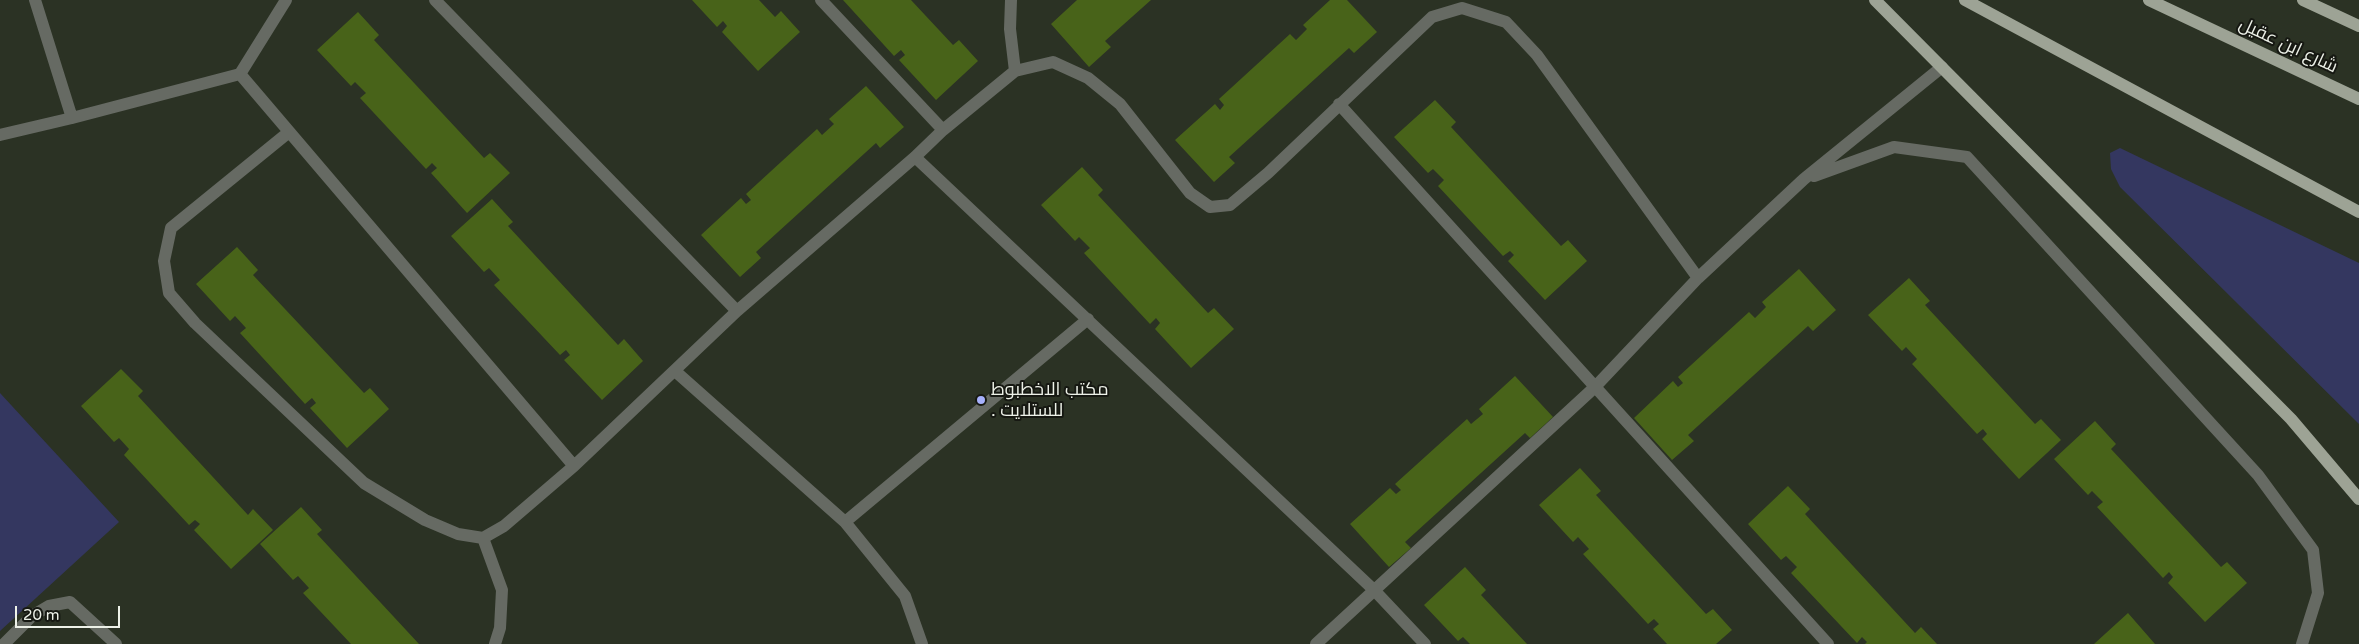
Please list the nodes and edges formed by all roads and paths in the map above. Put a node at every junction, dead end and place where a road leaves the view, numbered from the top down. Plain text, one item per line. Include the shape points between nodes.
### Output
1 (35, 0) edge
2 (286, 0) edge
3 (435, 0) edge
4 (821, 0) edge
5 (1011, 0) edge
6 (1875, 0) edge
7 (1965, 0) edge
8 (2149, 0) edge
9 (2303, 0) edge
10 (2359, 26) edge
11 (1942, 66) junction
12 (1014, 71) junction
13 (240, 74) junction
14 (2359, 99) edge
15 (1339, 104) junction
16 (72, 118) junction
17 (943, 130) junction
18 (289, 132) junction
19 (0, 134) edge
20 (915, 157) junction
21 (1804, 179) junction
22 (2359, 212) edge
23 (1698, 278) junction
24 (737, 311) junction
25 (1088, 319) junction
26 (675, 371) junction
27 (1595, 387) junction
28 (574, 466) junction
29 (2359, 499) edge
30 (845, 522) junction
31 (483, 538) junction
32 (1375, 591) junction
33 (4, 644) edge
34 (116, 644) edge
35 (495, 644) edge
36 (922, 644) edge
37 (1316, 644) edge
38 (1425, 644) edge
39 (1828, 644) edge
40 (2302, 644) edge

1 - 16 street
2 - 13 street
3 - 24 street
4 - 17 street
5 - 12 street
6 - 11 main road
7 - 22 main road
8 - 14 main road, شارع ابن عقيل
9 - 10 main road
11 - 21 street
11 - 29 main road via 2291,419
12 - 15 street via 1053,62 1088,78 1120,104 1190,193 1210,207 1230,205
12 - 17 street
13 - 16 street
13 - 18 street
15 - 23 street via 1432,17 1462,8 1506,22 1537,55
15 - 27 street
16 - 19 street
17 - 20 street
18 - 28 street
18 - 31 street via 171,228 164,261 170,293 195,323 364,483 425,520 458,534
20 - 24 street
20 - 25 street
21 - 23 street
21 - 40 street via 1894,147 1967,157 2258,475 2312,550 2318,593
23 - 27 street
24 - 26 street
25 - 30 street
25 - 32 street
26 - 28 street
26 - 30 street
27 - 32 street
27 - 39 street
28 - 31 street via 504,526
30 - 36 street via 905,596
31 - 35 street via 502,590 500,628
32 - 37 street
32 - 38 street
33 - 34 street via 32,616 49,606 70,602

